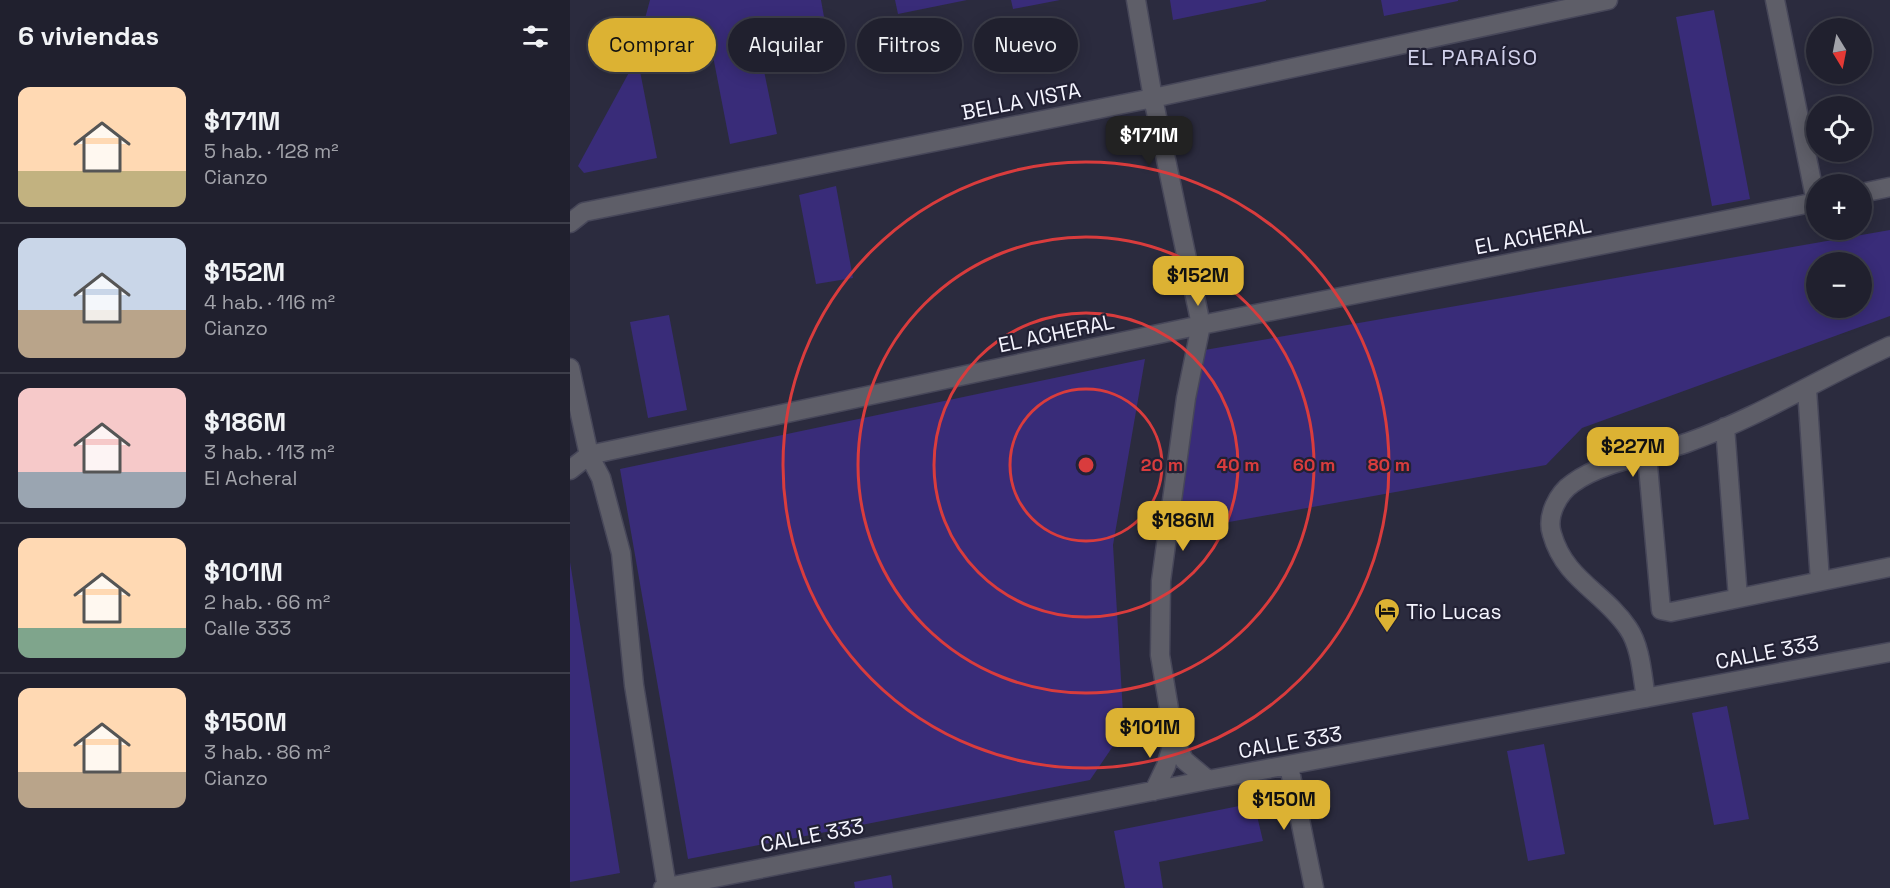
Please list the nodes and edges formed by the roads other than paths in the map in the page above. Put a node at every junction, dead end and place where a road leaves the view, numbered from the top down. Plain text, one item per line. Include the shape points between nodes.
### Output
1 (1136, 0) edge
2 (1608, 0) edge
3 (1775, 0) edge
4 (1153, 98) junction
5 (1810, 174) edge
6 (1890, 188) edge
7 (1872, 191) edge
8 (1806, 204) edge
9 (577, 218) edge
10 (1201, 325) junction
11 (1890, 346) edge
12 (570, 368) edge
13 (1807, 389) junction
14 (1725, 427) junction
15 (589, 455) junction
16 (1647, 455) junction
17 (570, 470) edge
18 (1890, 567) edge
19 (1820, 581) junction
20 (1738, 598) junction
21 (1890, 652) edge
22 (1646, 698) junction
23 (1174, 739) junction
24 (1289, 766) junction
25 (1209, 780) junction
26 (1154, 791) junction
27 (665, 888) edge
28 (1314, 888) edge

1 - 4 street
2 - 4 street, BELLA VISTA
3 - 5 street
4 - 9 street, BELLA VISTA
4 - 10 street
6 - 7 street
8 - 10 street, EL ACHERAL
10 - 15 street, EL ACHERAL
10 - 23 street via 1186,398 1161,581 1160,655
11 - 13 street
12 - 15 street
13 - 14 street
13 - 19 street
14 - 16 street
14 - 20 street
15 - 17 street
15 - 27 street via 601,478 621,553 634,685
16 - 20 street via 1661,610 1671,612
16 - 22 street via 1572,483 1554,503 1551,532 1565,566 1629,629 1638,649
18 - 19 street
19 - 20 street
21 - 22 street, CALLE 333
22 - 24 street, CALLE 333
23 - 25 street via 1184,760
23 - 26 street
24 - 25 street, CALLE 333
24 - 28 street
25 - 26 street, CALLE 333
26 - 27 street, CALLE 333

